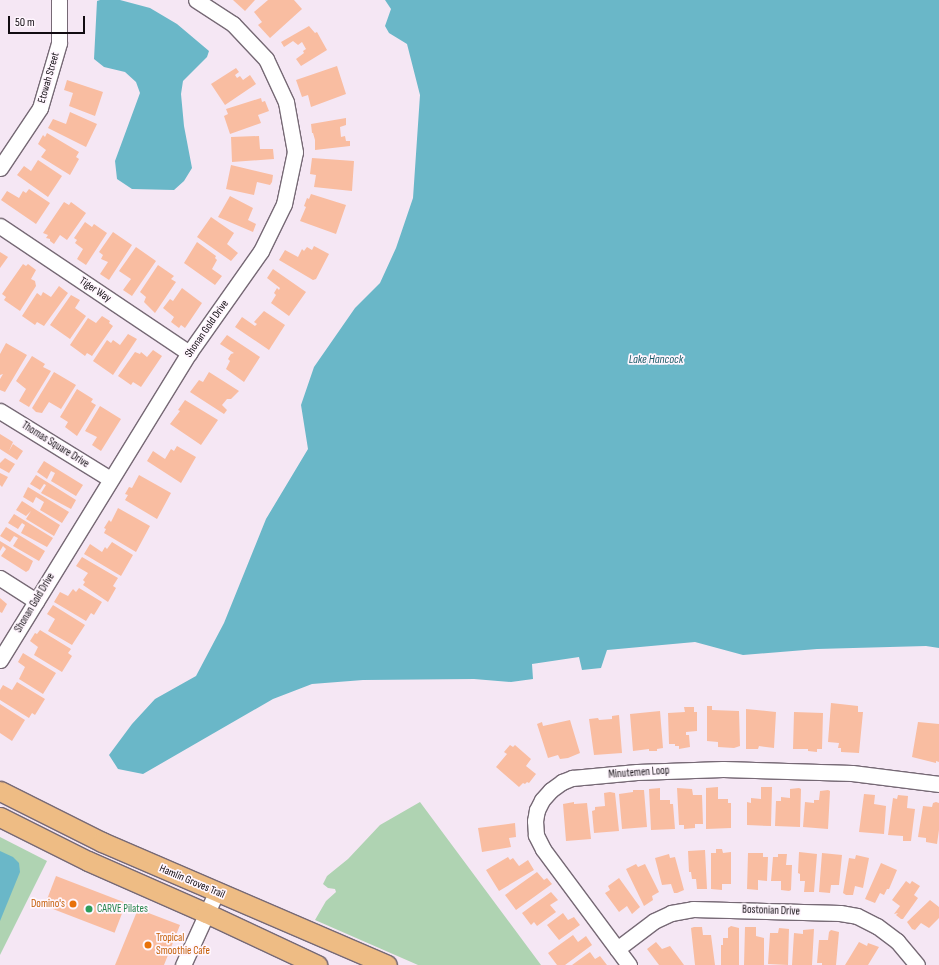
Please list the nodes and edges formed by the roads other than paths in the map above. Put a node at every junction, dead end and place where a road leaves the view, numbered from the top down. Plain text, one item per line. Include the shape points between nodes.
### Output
1 (59, 0) edge
2 (196, 0) edge
3 (0, 168) edge
4 (0, 226) edge
5 (189, 353) junction
6 (0, 411) edge
7 (110, 479) junction
8 (0, 578) edge
9 (36, 601) junction
10 (0, 660) edge
11 (939, 784) edge
12 (0, 791) edge
13 (0, 817) edge
14 (216, 893) junction
15 (206, 913) junction
16 (618, 949) junction
17 (183, 965) edge
18 (317, 965) edge
19 (387, 965) edge
20 (629, 965) edge
21 (917, 965) edge

1 - 3 street, Etowah Street via 59,43 40,108
2 - 5 street, Shonan Gold Drive via 233,24 266,59 286,102 294,152 284,204 261,251
4 - 5 street, Tiger Way
5 - 7 street, Shonan Gold Drive
6 - 7 street, Thomas Square Drive
7 - 9 street, Shonan Gold Drive
8 - 9 street
9 - 10 street, Shonan Gold Drive
11 - 16 street, Minutemen Loop via 852,773 723,768 637,772 572,778 562,782 551,790 537,810 536,835 543,849
12 - 14 main road, Hamlin Groves Trail via 102,842
13 - 15 main road, Hamlin Groves Trail via 88,861
14 - 15 street
14 - 19 main road, Hamlin Groves Trail
15 - 17 street
15 - 18 main road, Hamlin Groves Trail
16 - 20 street, Minutemen Loop
16 - 21 street, Bostonian Drive via 654,921 671,913 694,909 840,914 857,916 877,926 897,941

